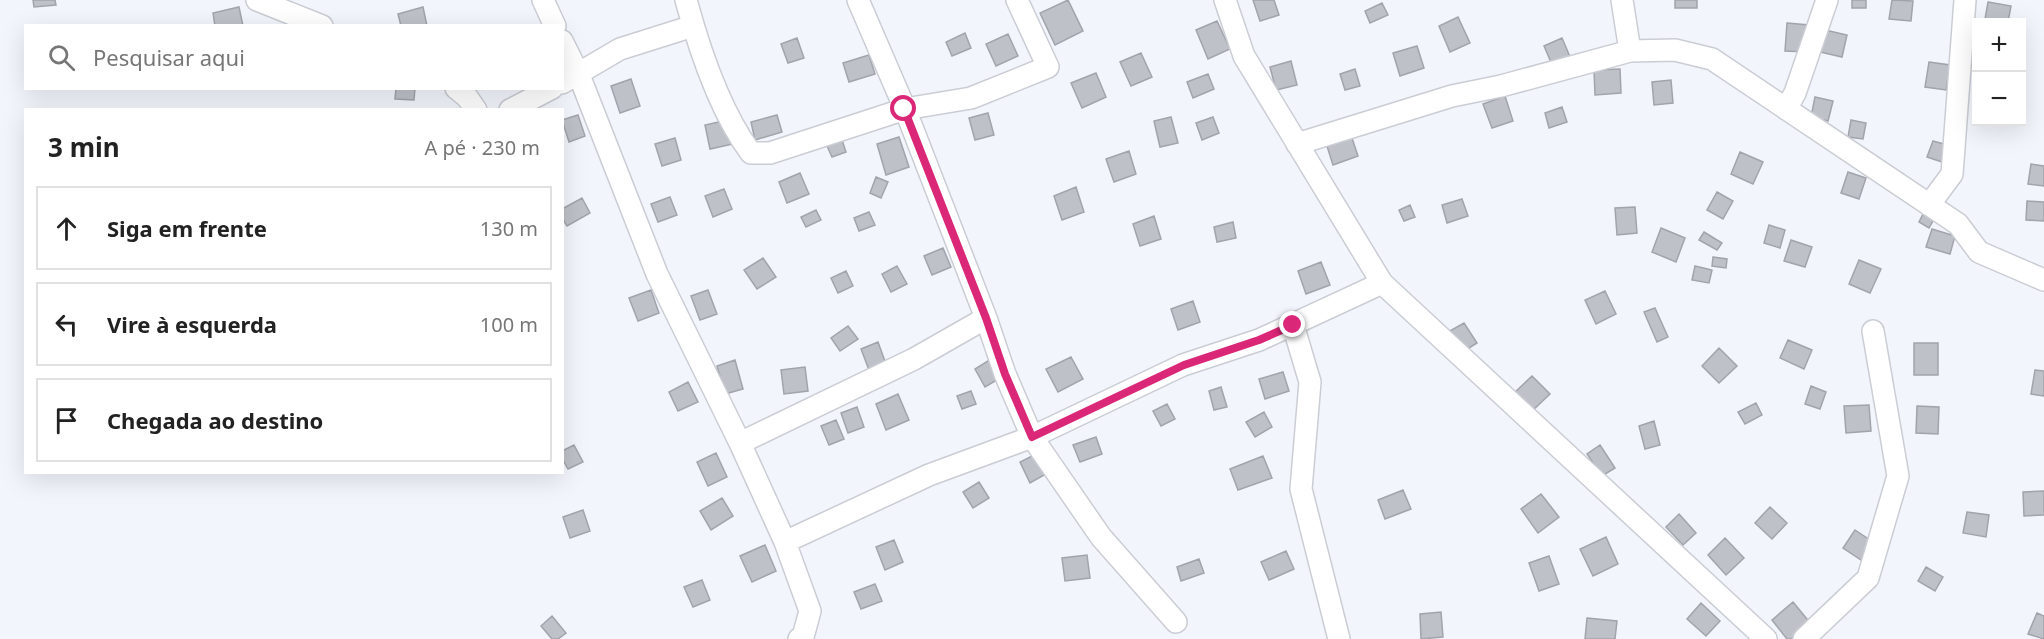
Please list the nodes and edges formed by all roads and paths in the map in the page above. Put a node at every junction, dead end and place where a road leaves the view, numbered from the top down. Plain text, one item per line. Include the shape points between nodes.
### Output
1 (257, 0) edge
2 (543, 0) edge
3 (686, 0) edge
4 (858, 0) edge
5 (1017, 0) edge
6 (1225, 0) edge
7 (1622, 0) edge
8 (1827, 0) edge
9 (1965, 0) edge
10 (317, 24) edge
11 (554, 24) edge
12 (693, 26) junction
13 (564, 49) edge
14 (1630, 51) junction
15 (571, 79) edge
16 (459, 90) edge
17 (548, 90) edge
18 (475, 108) edge
19 (514, 108) edge
20 (904, 109) junction
21 (1786, 109) junction
22 (1298, 144) junction
23 (1929, 205) junction
24 (2044, 280) edge
25 (1382, 283) junction
26 (986, 318) junction
27 (1293, 325) junction
28 (1873, 331) dead end
29 (1032, 437) junction
30 (740, 444) junction
31 (785, 542) junction
32 (1176, 622) dead end
33 (799, 639) edge
34 (1339, 639) edge
35 (1766, 639) edge
36 (1804, 639) edge

1 - 10 street
2 - 11 street
3 - 12 street
4 - 20 street
5 - 20 street via 1048,67 970,98
6 - 22 street via 1244,56
7 - 14 street
8 - 21 street via 1796,93
9 - 23 street via 1952,174
12 - 15 street via 620,49
12 - 20 street via 737,134 751,153 770,153
13 - 15 street
14 - 21 street via 1675,50 1712,59
14 - 22 street via 1452,96
15 - 30 street via 657,274
16 - 18 street
17 - 19 street
20 - 26 street
21 - 23 street
22 - 25 street
23 - 24 street via 1958,224 1979,252
25 - 27 street
25 - 35 street
26 - 29 street
26 - 30 street via 914,359
27 - 29 street via 1184,365
27 - 34 street via 1310,382 1301,489
28 - 36 street via 1898,476 1868,578
29 - 31 street via 929,475
29 - 32 street via 1101,537
30 - 31 street
31 - 33 street via 810,611

